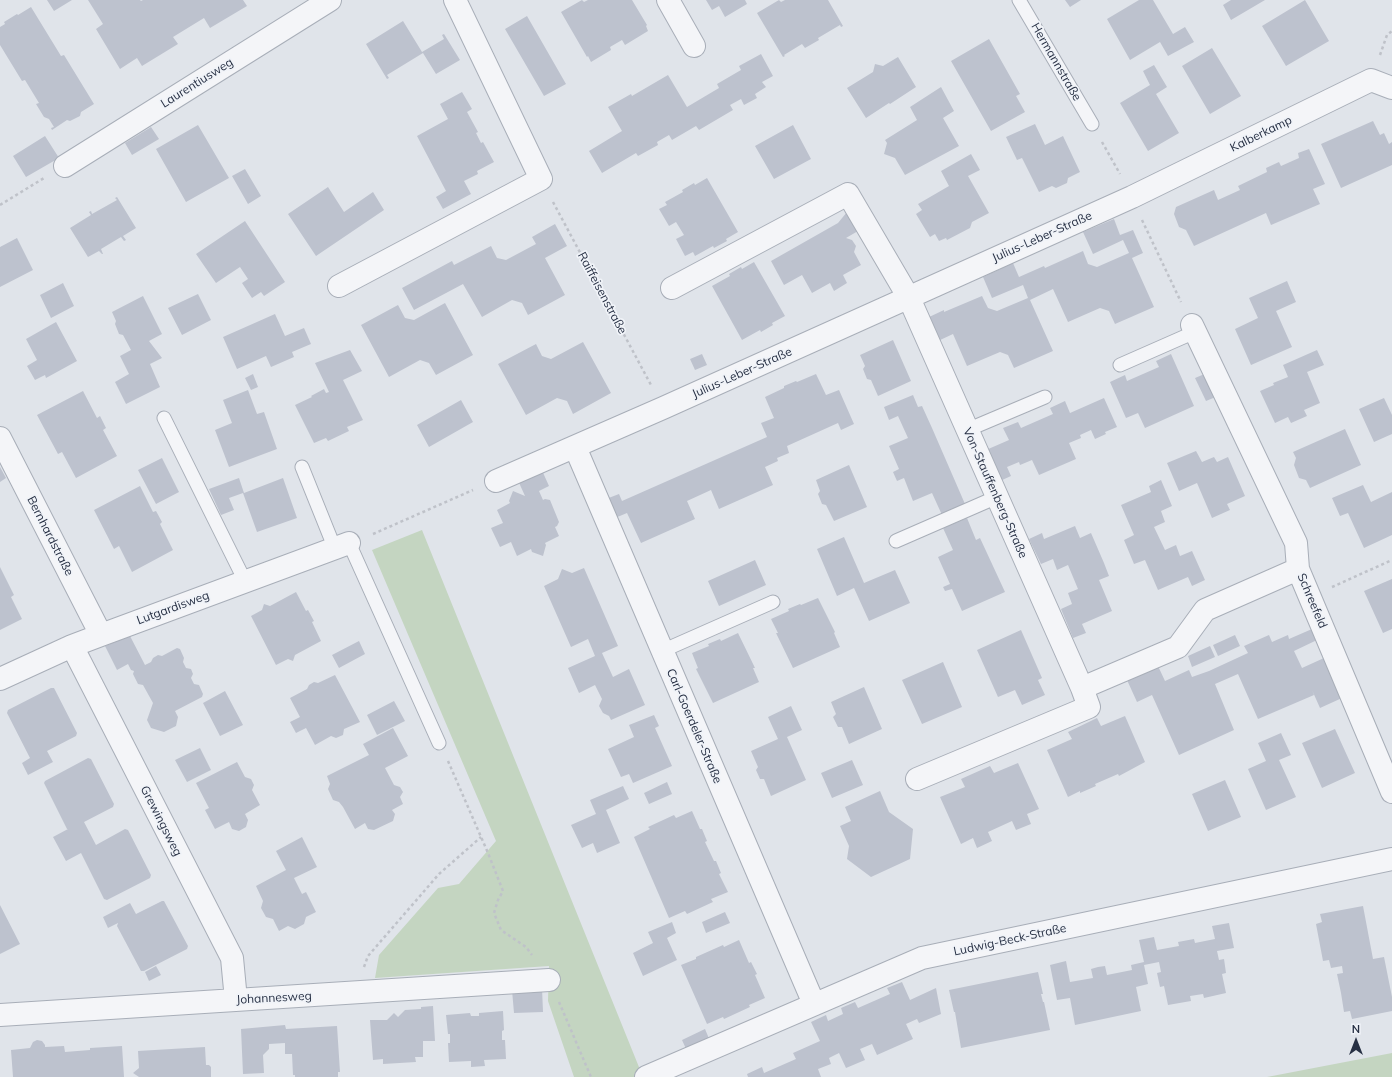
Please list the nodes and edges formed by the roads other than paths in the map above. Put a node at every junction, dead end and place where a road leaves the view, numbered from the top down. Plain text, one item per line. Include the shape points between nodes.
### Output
1 (330, 0) edge
2 (455, 0) edge
3 (668, 0) edge
4 (1020, 0) edge
5 (694, 46) dead end
6 (1392, 88) edge
7 (1092, 124) road end
8 (64, 166) road end
9 (1132, 197) joint
10 (339, 286) dead end
11 (672, 288) dead end
12 (909, 298) junction
13 (1193, 328) joint
14 (1120, 365) dead end
15 (1045, 397) dead end
16 (164, 418) dead end
17 (967, 430) junction
18 (0, 438) edge
19 (574, 447) junction
20 (302, 467) dead end
21 (496, 481) road end
22 (997, 497) junction
23 (896, 541) dead end
24 (342, 546) junction
25 (1298, 569) junction
26 (245, 581) junction
27 (773, 602) dead end
28 (101, 635) junction
29 (72, 646) junction
30 (662, 651) junction
31 (0, 679) edge
32 (1082, 688) junction
33 (440, 743) road end
34 (918, 779) dead end
35 (1392, 792) edge
36 (1392, 859) edge
37 (549, 980) road end
38 (236, 1000) junction
39 (814, 1004) junction
40 (0, 1016) edge
41 (646, 1077) edge

1 - 8 street, Laurentiusweg
2 - 10 street via 540,179
3 - 5 street
4 - 7 lane, Hermannstraße
6 - 9 street, Kalberkamp via 1371,80
9 - 12 street, Julius-Leber-Straße
11 - 12 street via 848,194
12 - 17 street, Von-Stauffenberg-Straße
12 - 19 street, Julius-Leber-Straße
13 - 14 lane
13 - 25 street, Schreefeld via 1296,543
15 - 17 lane
16 - 26 lane
17 - 22 street, Von-Stauffenberg-Straße
18 - 28 street, Bernhardstraße
19 - 21 street, Julius-Leber-Straße
19 - 30 street, Carl-Goerdeler-Straße
20 - 24 lane
22 - 23 lane
22 - 32 street, Von-Stauffenberg-Straße
24 - 26 street, Lutgardisweg
24 - 33 lane
25 - 32 street via 1205,610 1178,647
25 - 35 street, Schreefeld
26 - 28 street, Lutgardisweg
27 - 30 lane
28 - 29 street, Lutgardisweg
29 - 31 street, Lutgardisweg
29 - 38 street, Grewingsweg via 232,958
30 - 39 street, Carl-Goerdeler-Straße
32 - 34 street, Von-Stauffenberg-Straße via 1089,707
36 - 39 street, Ludwig-Beck-Straße via 922,958
37 - 38 street, Johannesweg
38 - 40 street, Johannesweg
39 - 41 street, Ludwig-Beck-Straße

